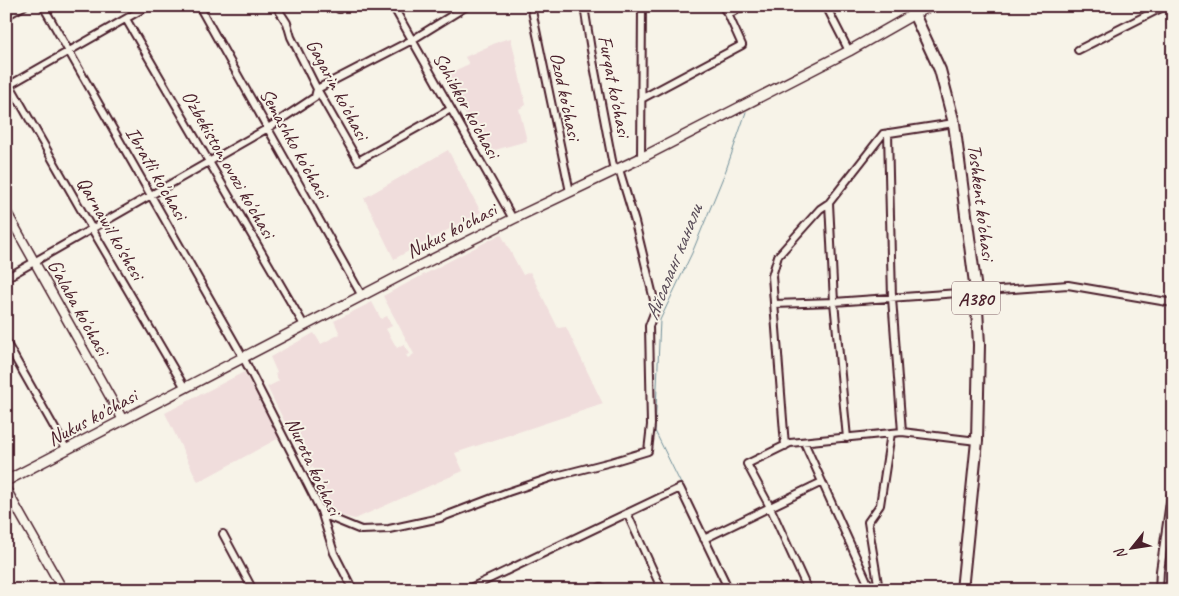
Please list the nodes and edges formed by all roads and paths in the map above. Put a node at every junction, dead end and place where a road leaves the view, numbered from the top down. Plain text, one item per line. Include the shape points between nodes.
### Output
1 (24, 6) edge
2 (43, 6) edge
3 (148, 6) edge
4 (199, 6) edge
5 (276, 6) edge
6 (393, 6) edge
7 (467, 6) edge
8 (531, 6) edge
9 (584, 6) edge
10 (642, 6) edge
11 (722, 6) edge
12 (744, 6) edge
13 (826, 6) edge
14 (932, 6) edge
15 (1165, 6) edge
16 (912, 10) edge
17 (728, 14) junction
18 (6, 16) edge
19 (126, 19) junction
20 (412, 40) junction
21 (1078, 50) dead end
22 (849, 51) junction
23 (69, 52) junction
24 (8, 86) edge
25 (317, 89) junction
26 (641, 99) junction
27 (451, 110) junction
28 (954, 122) junction
29 (268, 128) junction
30 (888, 133) junction
31 (640, 158) junction
32 (209, 162) junction
33 (616, 170) junction
34 (570, 192) junction
35 (151, 195) junction
36 (829, 203) junction
37 (6, 210) edge
38 (513, 219) junction
39 (92, 229) junction
40 (35, 261) junction
41 (6, 278) edge
42 (976, 291) junction
43 (362, 296) junction
44 (892, 298) junction
45 (834, 302) junction
46 (1173, 303) edge
47 (774, 304) junction
48 (304, 325) junction
49 (6, 342) edge
50 (243, 357) junction
51 (185, 388) junction
52 (123, 420) junction
53 (902, 432) junction
54 (891, 433) junction
55 (847, 438) junction
56 (977, 441) junction
57 (804, 442) junction
58 (785, 446) junction
59 (67, 450) junction
60 (6, 481) edge
61 (822, 482) junction
62 (6, 490) edge
63 (1173, 492) edge
64 (770, 508) junction
65 (627, 513) junction
66 (322, 514) junction
67 (223, 534) dead end
68 (704, 539) junction
69 (479, 587) edge
70 (63, 590) edge
71 (253, 590) edge
72 (353, 590) edge
73 (466, 590) edge
74 (662, 590) edge
75 (729, 590) edge
76 (808, 590) edge
77 (871, 590) edge
78 (879, 590) edge
79 (962, 590) edge
80 (1159, 590) edge

1 - 18 street
2 - 23 street, Ibratli ko'chasi
3 - 19 street
4 - 29 street, Semashko ko'chasi
5 - 25 street, Gagarin ko'chasi
6 - 20 street, Sohibkor ko'chasi
7 - 20 street
8 - 34 street, Ozod ko'chasi
9 - 33 street, Furqat ko'chasi
10 - 26 street
11 - 17 street
12 - 17 street
13 - 22 street
14 - 16 street
15 - 21 street
16 - 22 main road, Nukus ko'chasi
16 - 28 highway, Toshkent ko'chasi / A380 via 940,70
17 - 26 street via 742,45
19 - 23 street
19 - 32 street, O'zbekiston ovozi ko'chasi
20 - 25 street
20 - 27 street, Sohibkor ko'chasi
22 - 31 main road, Nukus ko'chasi
23 - 24 street
23 - 35 street, Ibratli ko'chasi
24 - 39 street, Qarnawil ko'shesi
25 - 27 street, Gagarin ko'chasi via 358,161
25 - 29 street via 315,97
26 - 31 street
27 - 38 street, Sohibkor ko'chasi
28 - 30 street
28 - 42 highway, Toshkent ko'chasi / A380
29 - 32 street
29 - 43 street, Semashko ko'chasi
30 - 36 street via 883,134
30 - 44 street
31 - 33 main road, Nukus ko'chasi
32 - 35 street
32 - 48 street, O'zbekiston ovozi ko'chasi
33 - 34 main road, Nukus ko'chasi
33 - 66 street, Furqat ko'chasi via 635,222 656,308 649,326 651,425 648,451 556,476 440,518 389,529 361,530
34 - 38 main road, Nukus ko'chasi
35 - 39 street
35 - 50 street, Ibratli ko'chasi
36 - 45 street
36 - 47 street via 778,256 772,276
37 - 40 street, G'alaba ko'chasi
38 - 43 main road, Nukus ko'chasi
39 - 40 street
39 - 51 street, Qarnawil ko'shesi
40 - 41 street
40 - 52 street, G'alaba ko'chasi
42 - 44 street
42 - 46 street via 1068,285
42 - 56 highway, Toshkent ko'chasi / A380 via 979,345
43 - 48 main road, Nukus ko'chasi
44 - 45 street
44 - 53 street
45 - 47 street
45 - 55 street
47 - 58 street
48 - 50 main road, Nukus ko'chasi
49 - 59 street
50 - 51 main road, Nukus ko'chasi
50 - 66 street, Nurota ko'chasi
51 - 52 main road, Nukus ko'chasi
52 - 59 main road, Nukus ko'chasi
53 - 54 street
53 - 56 street
54 - 55 street
54 - 78 street via 880,505 868,522
55 - 57 street
56 - 79 highway, Toshkent ko'chasi / A380
57 - 58 street
57 - 61 street
58 - 64 street via 747,464
59 - 60 main road, Nukus ko'chasi
61 - 64 street
61 - 77 street
62 - 70 street
63 - 80 street
64 - 68 street
64 - 76 street
65 - 68 street via 680,488
65 - 69 street
65 - 74 street
66 - 72 street, Nurota ko'chasi via 334,553
67 - 71 street
68 - 75 street
69 - 73 street

